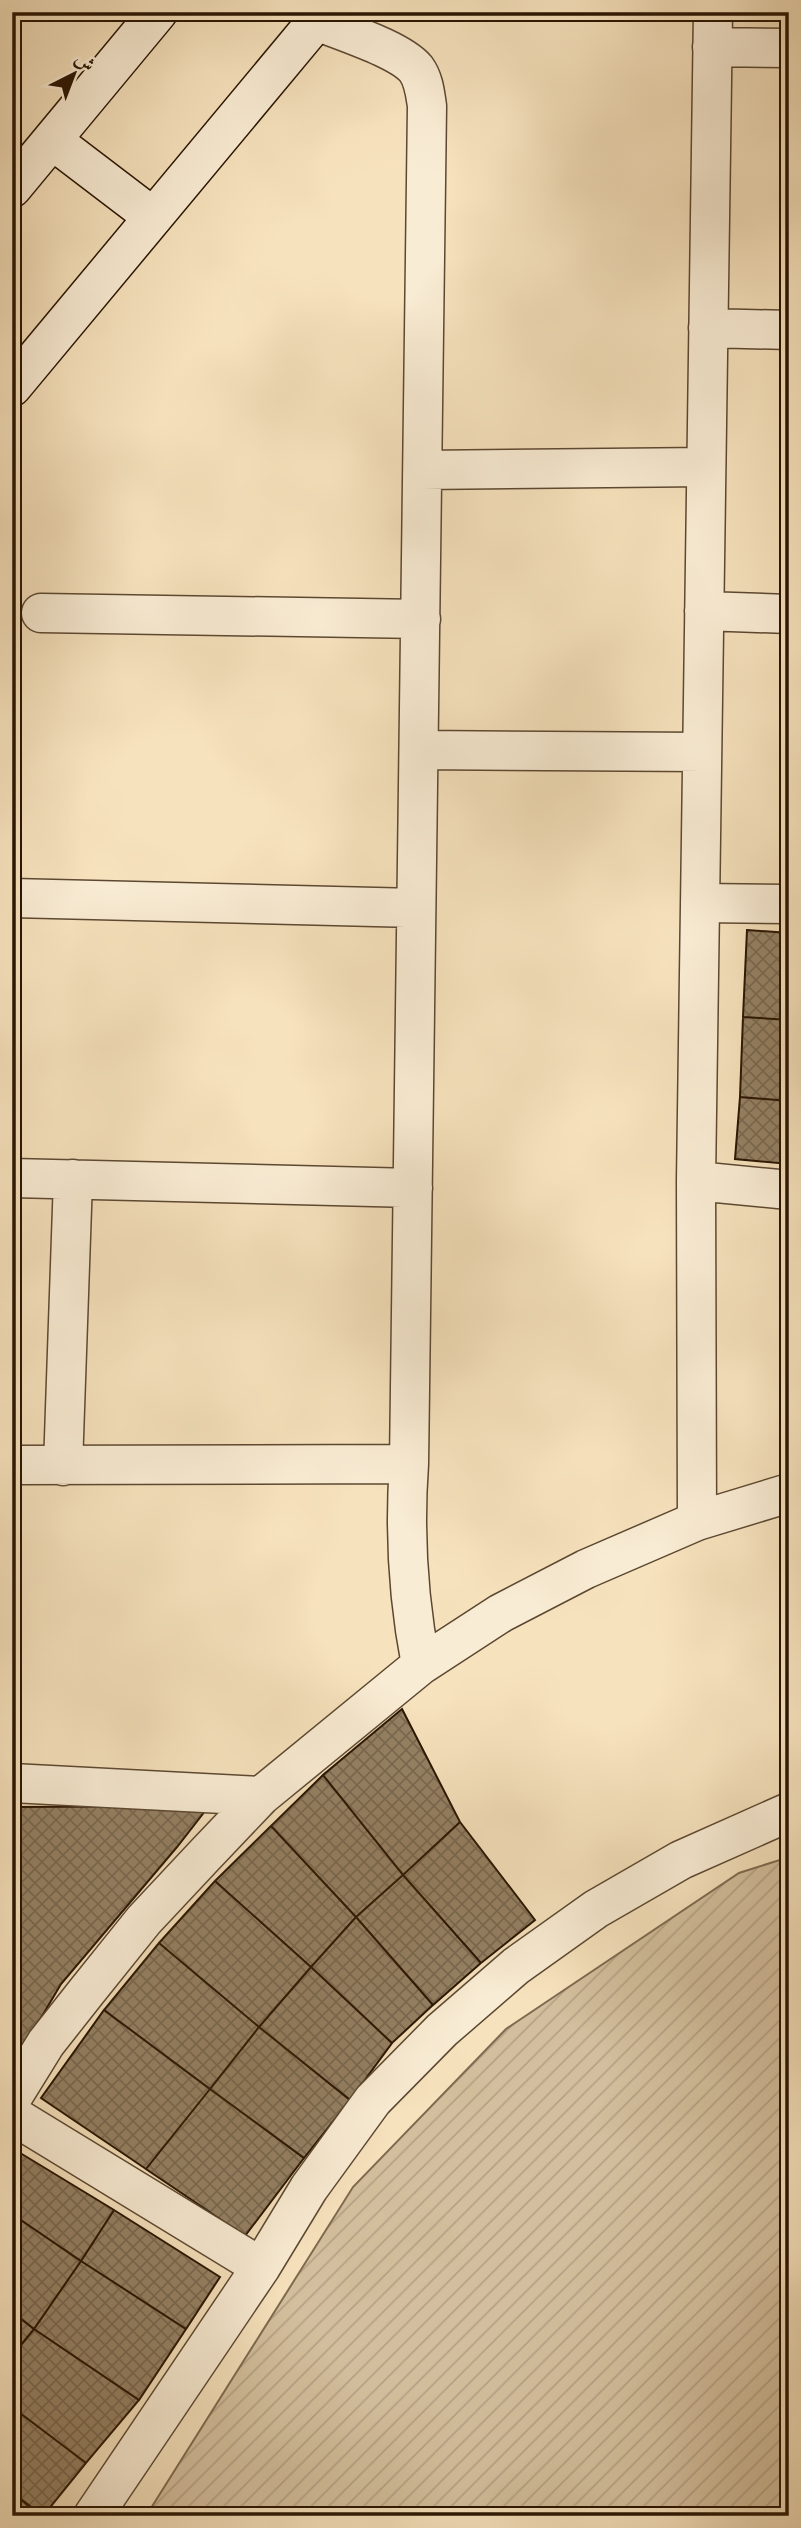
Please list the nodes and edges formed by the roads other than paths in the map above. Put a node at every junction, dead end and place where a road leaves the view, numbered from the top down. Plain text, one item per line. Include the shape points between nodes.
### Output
1 (158, 12) edge
2 (321, 17) edge
3 (713, 29) edge
4 (789, 48) edge
5 (52, 140) junction
6 (12, 188) edge
7 (153, 217) junction
8 (708, 328) junction
9 (789, 330) edge
10 (12, 387) edge
11 (706, 467) junction
12 (423, 470) junction
13 (704, 611) junction
14 (41, 613) dead end
15 (789, 614) edge
16 (421, 619) junction
17 (419, 750) junction
18 (702, 752) junction
19 (12, 898) edge
20 (700, 903) junction
21 (789, 904) edge
22 (416, 908) junction
23 (12, 1178) edge
24 (73, 1179) junction
25 (696, 1181) junction
26 (413, 1188) junction
27 (789, 1190) edge
28 (409, 1464) junction
29 (12, 1465) edge
30 (63, 1466) junction
31 (789, 1493) edge
32 (697, 1521) junction
33 (421, 1665) junction
34 (12, 1783) edge
35 (261, 1796) junction
36 (789, 1812) edge
37 (12, 2098) edge
38 (12, 2115) edge
39 (261, 2267) junction
40 (93, 2516) edge

1 - 5 street
2 - 7 street
2 - 12 street via 404,58 425,87
3 - 4 street
3 - 8 street
5 - 6 street
5 - 7 street
7 - 10 street
8 - 9 street
8 - 11 street
11 - 12 street
11 - 13 street
12 - 16 street
13 - 15 street
13 - 18 street
14 - 16 street
16 - 17 street
17 - 18 street
17 - 22 street
18 - 20 street
19 - 22 street
20 - 21 street
20 - 25 street
22 - 26 street
23 - 24 street
24 - 26 street
24 - 30 street
25 - 27 street
25 - 32 street
26 - 28 street
28 - 30 street
28 - 33 street via 406,1565
29 - 30 street
31 - 32 street
32 - 33 street via 586,1569 501,1613
33 - 35 street
34 - 35 street
35 - 37 street via 144,1920 46,2043
36 - 39 street via 681,1860 596,1909 516,1966 442,2029 373,2100 309,2188
38 - 39 street
39 - 40 street

